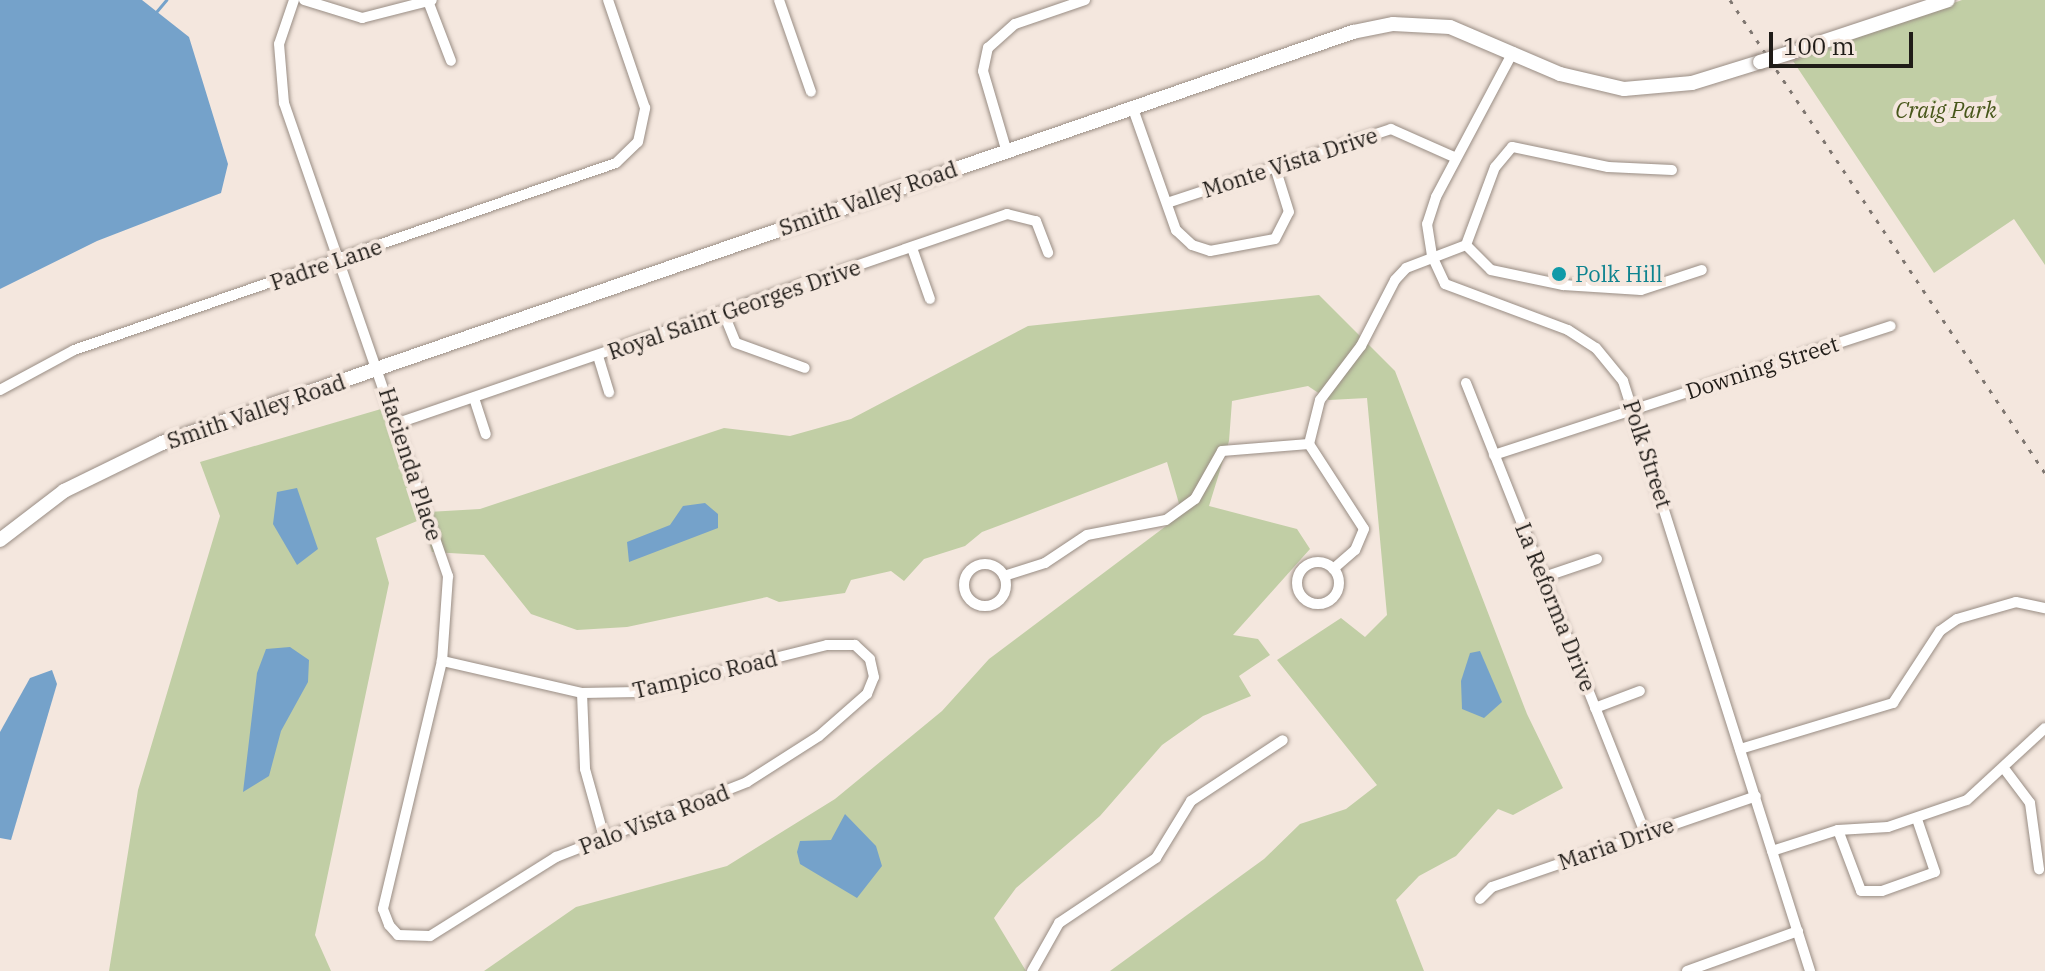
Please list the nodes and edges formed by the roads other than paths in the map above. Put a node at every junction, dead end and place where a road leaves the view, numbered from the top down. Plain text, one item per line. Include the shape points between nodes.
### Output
1 (294, 0) edge
2 (304, 0) edge
3 (608, 0) edge
4 (779, 0) edge
5 (1085, 0) edge
6 (1948, 0) edge
7 (430, 1) edge
8 (1513, 52) junction
9 (451, 61) dead end
10 (811, 92) dead end
11 (1132, 106) junction
12 (1006, 149) junction
13 (1456, 158) junction
14 (1275, 167) junction
15 (1672, 170) dead end
16 (1167, 203) junction
17 (1466, 245) junction
18 (912, 248) junction
19 (1048, 253) dead end
20 (1432, 256) junction
21 (341, 258) junction
22 (1702, 270) dead end
23 (930, 299) dead end
24 (724, 314) junction
25 (1891, 326) dead end
26 (598, 356) junction
27 (805, 368) dead end
28 (379, 369) junction
29 (1466, 383) dead end
30 (0, 390) edge
31 (609, 392) dead end
32 (474, 398) junction
33 (1633, 408) junction
34 (398, 423) junction
35 (486, 434) dead end
36 (1309, 444) junction
37 (1494, 455) junction
38 (0, 540) edge
39 (1597, 559) dead end
40 (1333, 569) junction
41 (1004, 576) junction
42 (1544, 577) junction
43 (2045, 608) edge
44 (870, 659) joint
45 (442, 661) junction
46 (1640, 691) dead end
47 (582, 693) junction
48 (1595, 708) junction
49 (2045, 728) edge
50 (1283, 740) dead end
51 (1740, 749) junction
52 (2006, 771) junction
53 (1756, 796) junction
54 (1917, 819) junction
55 (1838, 830) junction
56 (1645, 833) junction
57 (604, 837) junction
58 (1772, 851) junction
59 (2039, 869) dead end
60 (1480, 899) dead end
61 (1798, 931) junction
62 (398, 935) joint
63 (1032, 971) edge
64 (1687, 971) edge
65 (1810, 971) edge

1 - 21 street, Hacienda Place via 279,44 284,103
2 - 7 street via 362,18
3 - 21 street, Padre Lane via 643,97 642,129 631,153 616,163
4 - 10 street
5 - 12 street via 1015,24 988,48 983,71
6 - 8 main road, Smith Valley Road, bridge via 1692,83 1624,89 1560,74
7 - 9 street
8 - 11 main road, Smith Valley Road via 1450,27 1393,24
8 - 13 street
11 - 12 main road, Smith Valley Road
11 - 16 street
12 - 28 main road, Smith Valley Road
13 - 14 street, Monte Vista Drive via 1391,129
13 - 20 street via 1427,224
14 - 16 street, Monte Vista Drive
14 - 16 street via 1289,212 1275,239 1201,248 1176,230
15 - 17 street via 1608,167 1512,147 1495,167
17 - 20 street
17 - 22 street via 1491,270 1563,285 1641,290
18 - 19 street, Royal Saint Georges Drive via 1017,213 1036,221
18 - 23 street
18 - 24 street, Royal Saint Georges Drive
20 - 33 street, Polk Street via 1445,284 1568,330 1596,348 1623,381
20 - 36 street via 1395,280 1361,346 1320,400
21 - 28 street, Hacienda Place
21 - 30 street, Padre Lane via 74,350
24 - 26 street, Royal Saint Georges Drive
24 - 27 street via 736,343
25 - 33 street, Downing Street
26 - 31 street
26 - 32 street, Royal Saint Georges Drive
28 - 34 street, Hacienda Place
28 - 38 main road, Smith Valley Road via 135,454 64,491
29 - 37 street, La Reforma Drive
32 - 34 street, Royal Saint Georges Drive
32 - 35 street
33 - 37 street, Downing Street
33 - 51 street, Polk Street
34 - 45 street, Hacienda Place via 448,576
36 - 40 street via 1364,529 1355,550
36 - 41 street via 1222,451 1195,499 1166,520 1087,535 1045,563
37 - 42 street, La Reforma Drive
39 - 42 street
40 - 40 street via 1333,597 1322,604 1303,598 1297,580 1303,568 1315,562
41 - 41 street via 998,602 977,605 966,596 963,582 975,566 988,564
42 - 48 street, La Reforma Drive
43 - 51 street via 2016,602 1957,619 1940,631 1893,703
44 - 47 street, Tampico Road via 855,645 827,645 639,692
44 - 57 street, Palo Vista Road via 874,677 867,694 819,736 747,782
45 - 47 street, Tampico Road
45 - 62 street, Hacienda Place via 383,909
46 - 48 street
47 - 57 street via 585,769
48 - 56 street, La Reforma Drive
49 - 52 street
50 - 63 street via 1191,801 1156,858 1059,923
51 - 53 street, Polk Street
52 - 54 street via 1967,800
52 - 59 street via 2030,803
53 - 56 street, Maria Drive
53 - 58 street, Polk Street
54 - 55 street
54 - 55 street via 1935,872 1882,891 1861,891
55 - 58 street
56 - 60 street, Maria Drive via 1492,887
57 - 62 street, Palo Vista Road via 496,891 430,936
58 - 61 street, Polk Street
61 - 64 street
61 - 65 street, Polk Street

